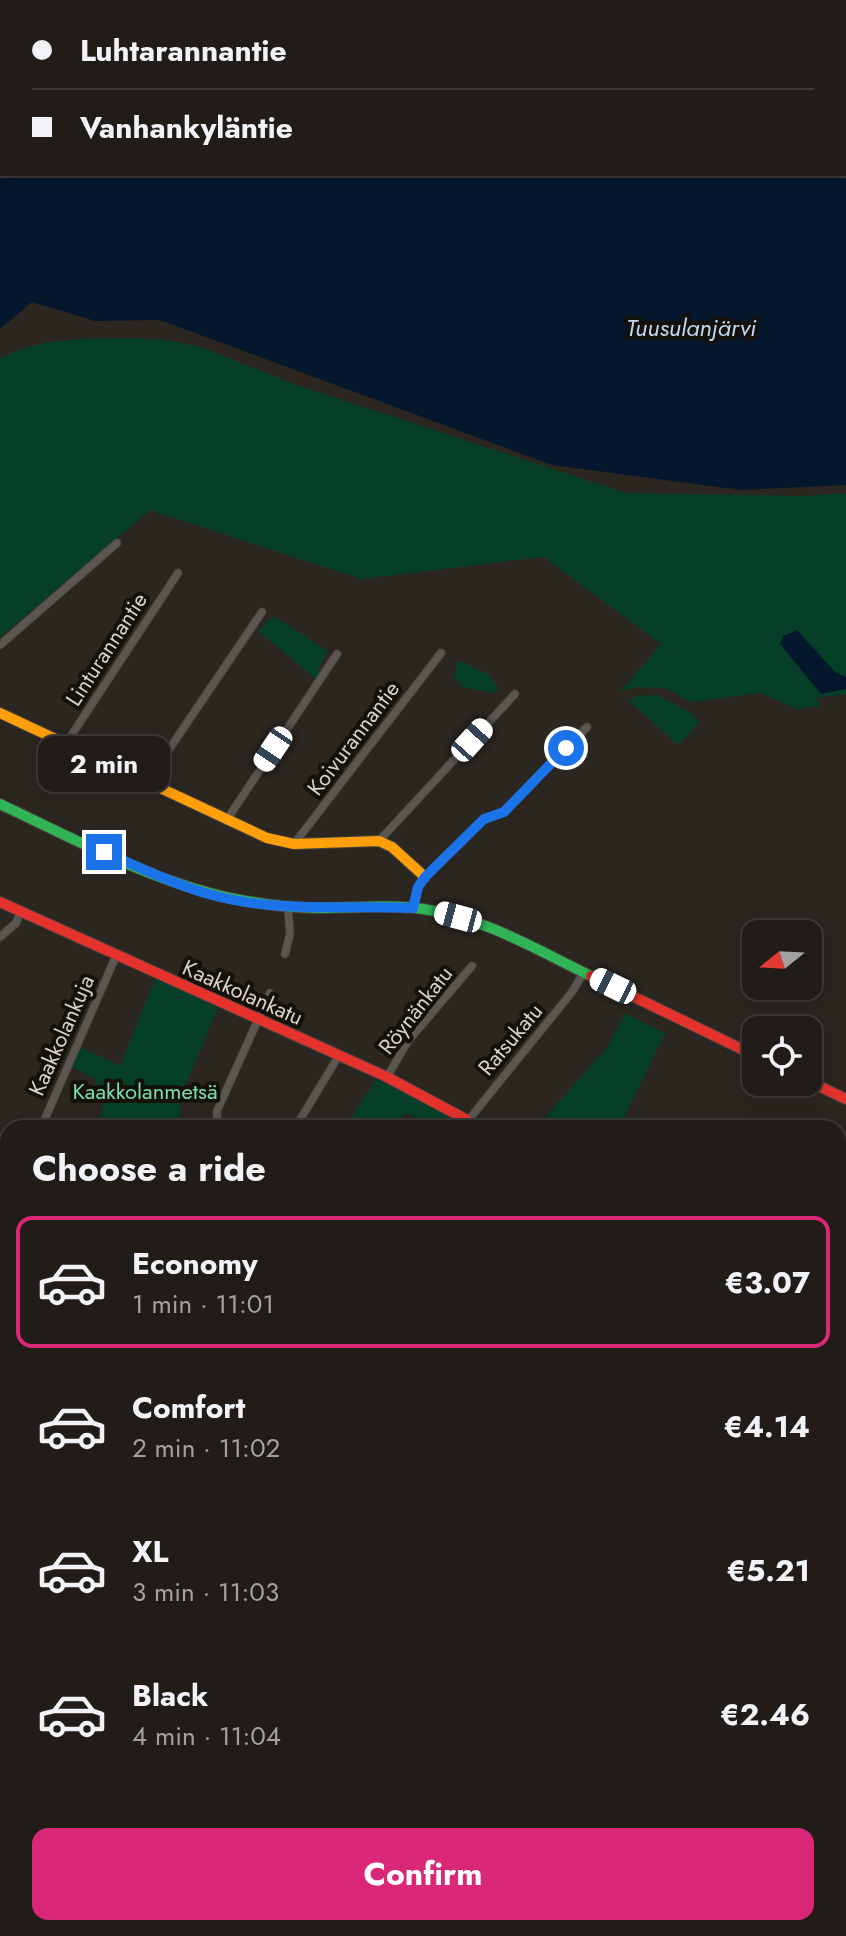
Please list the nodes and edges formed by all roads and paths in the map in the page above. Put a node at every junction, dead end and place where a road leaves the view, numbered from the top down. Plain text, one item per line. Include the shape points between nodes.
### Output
1 (117, 543) dead end
2 (178, 573) dead end
3 (262, 612) dead end
4 (0, 645) edge
5 (441, 653) dead end
6 (337, 654) dead end
7 (515, 694) dead end
8 (0, 713) edge
9 (587, 727) dead end
10 (65, 745) junction
11 (147, 782) junction
12 (0, 804) edge
13 (226, 821) junction
14 (379, 841) junction
15 (294, 844) junction
16 (425, 877) junction
17 (0, 902) edge
18 (288, 907) junction
19 (413, 908) junction
20 (20, 913) junction
21 (0, 937) edge
22 (285, 954) dead end
23 (116, 956) junction
24 (472, 966) dead end
25 (584, 972) junction
26 (270, 993) dead end
27 (258, 1020) junction
28 (742, 1049) edge
29 (338, 1057) junction
30 (387, 1077) junction
31 (822, 1088) edge
32 (846, 1099) edge
33 (44, 1120) edge
34 (217, 1120) edge
35 (300, 1120) edge
36 (458, 1120) edge
37 (468, 1120) edge

1 - 4 street
2 - 10 street, Linturannantie
3 - 11 street
5 - 15 street, Koivurannantie
6 - 13 street
7 - 14 street
8 - 10 street
9 - 16 street via 504,812 484,819
10 - 11 street
11 - 13 street
12 - 18 street via 186,886
13 - 15 street
14 - 15 street
14 - 16 street
16 - 19 street
17 - 20 street, Kaakkolankatu
18 - 19 street
18 - 22 street
19 - 25 street via 479,922
20 - 21 street
20 - 23 street, Kaakkolankatu
23 - 27 street, Kaakkolankatu
23 - 33 street, Kaakkolankuja
24 - 30 street, Röynänkatu via 408,1041
25 - 28 street
25 - 37 street, Ratsukatu
26 - 27 street
27 - 29 street, Kaakkolankatu
27 - 34 street
29 - 30 street, Kaakkolankatu
29 - 35 street
30 - 36 street, Kaakkolankatu
31 - 32 street

